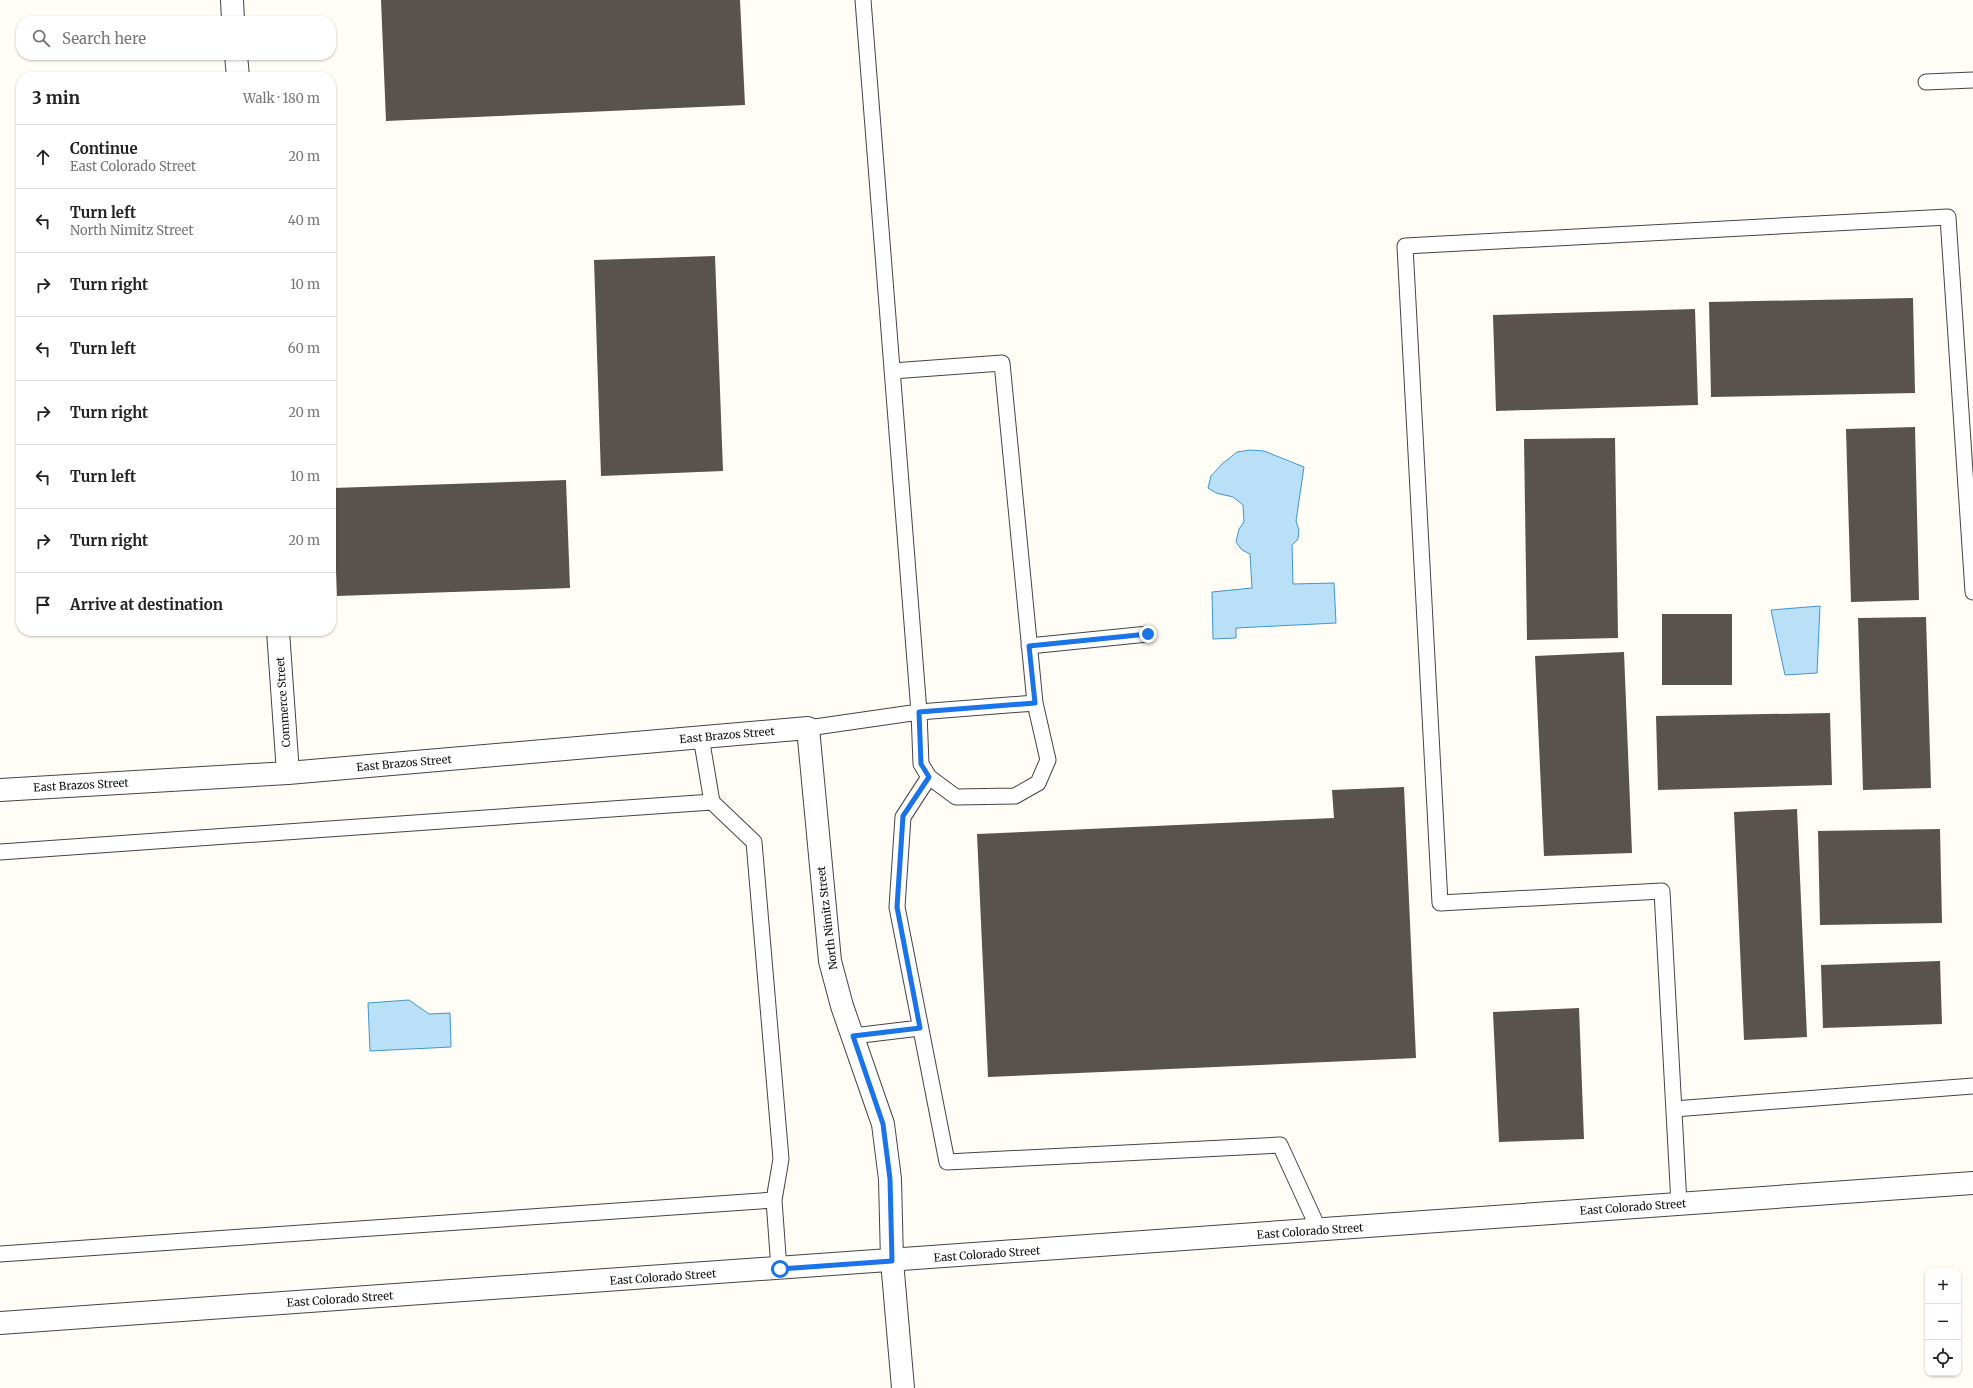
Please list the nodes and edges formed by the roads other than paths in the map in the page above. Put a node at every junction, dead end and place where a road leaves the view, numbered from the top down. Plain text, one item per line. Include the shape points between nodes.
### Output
1 (232, 0) edge
2 (863, 0) edge
3 (234, 16) edge
4 (236, 60) edge
5 (238, 72) edge
6 (1973, 80) edge
7 (1926, 82) dead end
8 (892, 371) junction
9 (1972, 575) edge
10 (1973, 592) edge
11 (1148, 634) dead end
12 (278, 636) edge
13 (1029, 646) junction
14 (1035, 703) junction
15 (919, 712) junction
16 (808, 728) junction
17 (701, 737) junction
18 (288, 773) junction
19 (929, 777) junction
20 (0, 790) edge
21 (712, 802) junction
22 (0, 852) edge
23 (920, 1028) junction
24 (853, 1036) junction
25 (1973, 1086) edge
26 (1674, 1109) junction
27 (1973, 1183) edge
28 (774, 1200) junction
29 (1679, 1204) junction
30 (1319, 1230) junction
31 (0, 1254) edge
32 (892, 1261) junction
33 (780, 1269) junction
34 (0, 1323) edge
35 (903, 1388) edge

1 - 3 street
2 - 8 lane
4 - 5 street
6 - 7 lane
8 - 13 lane via 1002,363
8 - 15 lane
9 - 10 lane
9 - 26 lane via 1948,217 1405,246 1440,903 1662,891
11 - 13 lane
12 - 18 street, Commerce Street
13 - 14 lane
14 - 15 lane
14 - 19 lane via 1048,760 1038,783 1015,796 956,797
15 - 16 lane
15 - 19 lane via 921,764
16 - 17 street, East Brazos Street
16 - 24 street, North Nimitz Street via 830,961
17 - 18 street, East Brazos Street
17 - 21 lane
18 - 20 street, East Brazos Street
19 - 23 lane via 903,816 897,907
21 - 22 lane
21 - 28 lane via 754,842 781,1159
23 - 24 lane
23 - 30 lane via 947,1162 1280,1145
24 - 32 street, North Nimitz Street via 883,1124 890,1179
25 - 26 lane
26 - 29 lane
27 - 29 street, East Colorado Street
28 - 31 lane
28 - 33 lane
29 - 30 street, East Colorado Street
30 - 32 street, East Colorado Street
32 - 33 street, East Colorado Street
32 - 35 street, North Nimitz Street
33 - 34 street, East Colorado Street

